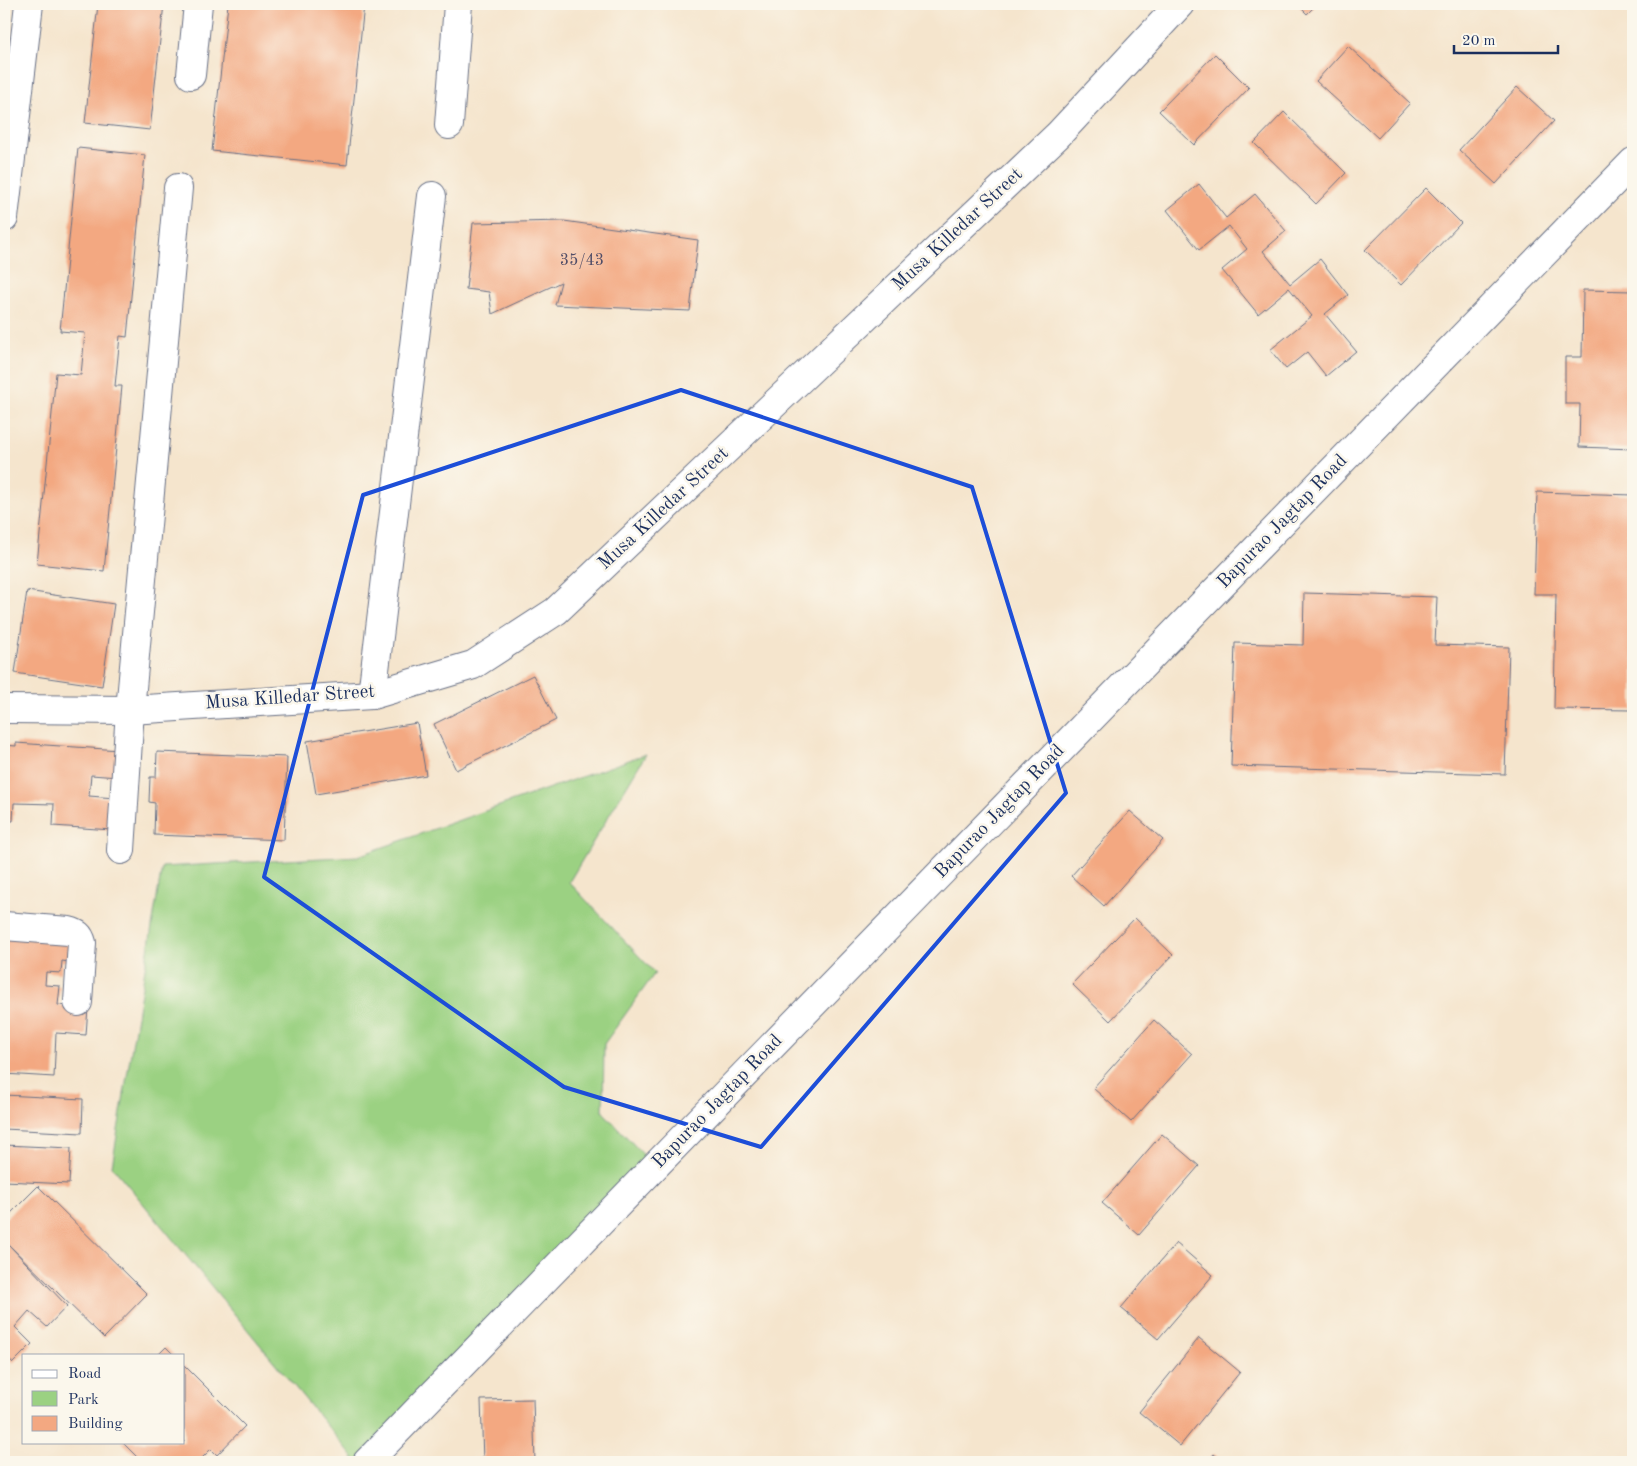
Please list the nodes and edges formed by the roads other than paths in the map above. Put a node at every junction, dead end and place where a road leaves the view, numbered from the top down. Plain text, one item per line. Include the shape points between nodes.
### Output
1 (30, 4) edge
2 (198, 4) edge
3 (458, 4) edge
4 (1180, 4) edge
5 (191, 75) dead end
6 (449, 125) dead end
7 (1633, 162) edge
8 (178, 188) dead end
9 (432, 196) dead end
10 (5, 204) edge
11 (372, 695) junction
12 (4, 709) edge
13 (130, 710) junction
14 (120, 850) dead end
15 (4, 926) edge
16 (78, 1002) dead end
17 (367, 1462) edge

1 - 10 street
2 - 5 street
3 - 6 street
4 - 11 street, Musa Killedar Street via 1058,135 556,611 473,665
7 - 17 street, Bapurao Jagtap Road
8 - 13 street
9 - 11 street
11 - 13 street, Musa Killedar Street
12 - 13 street, Musa Killedar Street
13 - 14 street
15 - 16 street via 69,931 81,936

